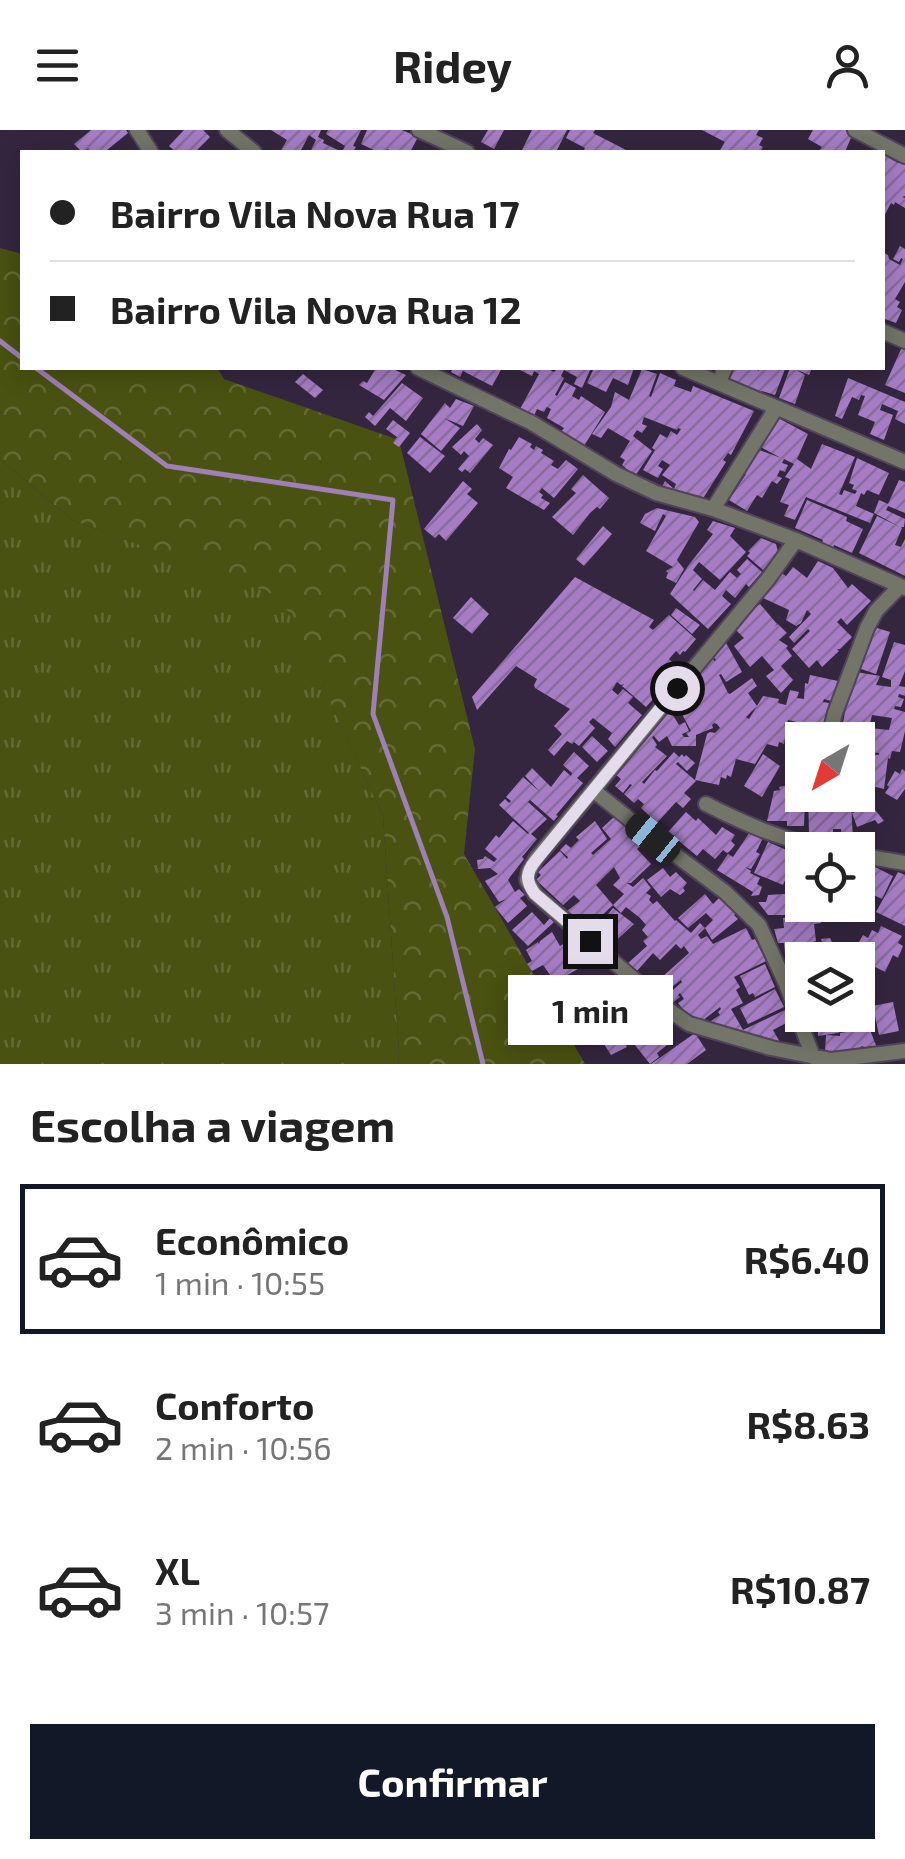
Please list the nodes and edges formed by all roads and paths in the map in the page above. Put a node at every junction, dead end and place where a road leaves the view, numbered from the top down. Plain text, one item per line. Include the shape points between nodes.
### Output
1 (228, 130) edge
2 (419, 130) edge
3 (855, 130) edge
4 (450, 149) edge
5 (252, 150) edge
6 (905, 156) edge
7 (422, 370) edge
8 (693, 370) edge
9 (722, 375) edge
10 (776, 408) junction
11 (905, 462) edge
12 (712, 509) junction
13 (796, 540) junction
14 (902, 587) edge
15 (832, 722) edge
16 (593, 790) junction
17 (706, 804) dead end
18 (785, 839) edge
19 (875, 858) edge
20 (905, 863) edge
21 (905, 1051) edge
22 (813, 1057) junction

1 - 5 street
2 - 4 street
3 - 6 street
7 - 12 street via 532,423 616,474
8 - 9 street
9 - 10 street
10 - 11 street
10 - 12 street
12 - 13 street
13 - 14 street
13 - 16 street
14 - 15 street via 866,628
16 - 22 street via 759,925
16 - 22 street via 532,865 527,880 535,894 689,1024
17 - 18 street
19 - 20 street
21 - 22 street

